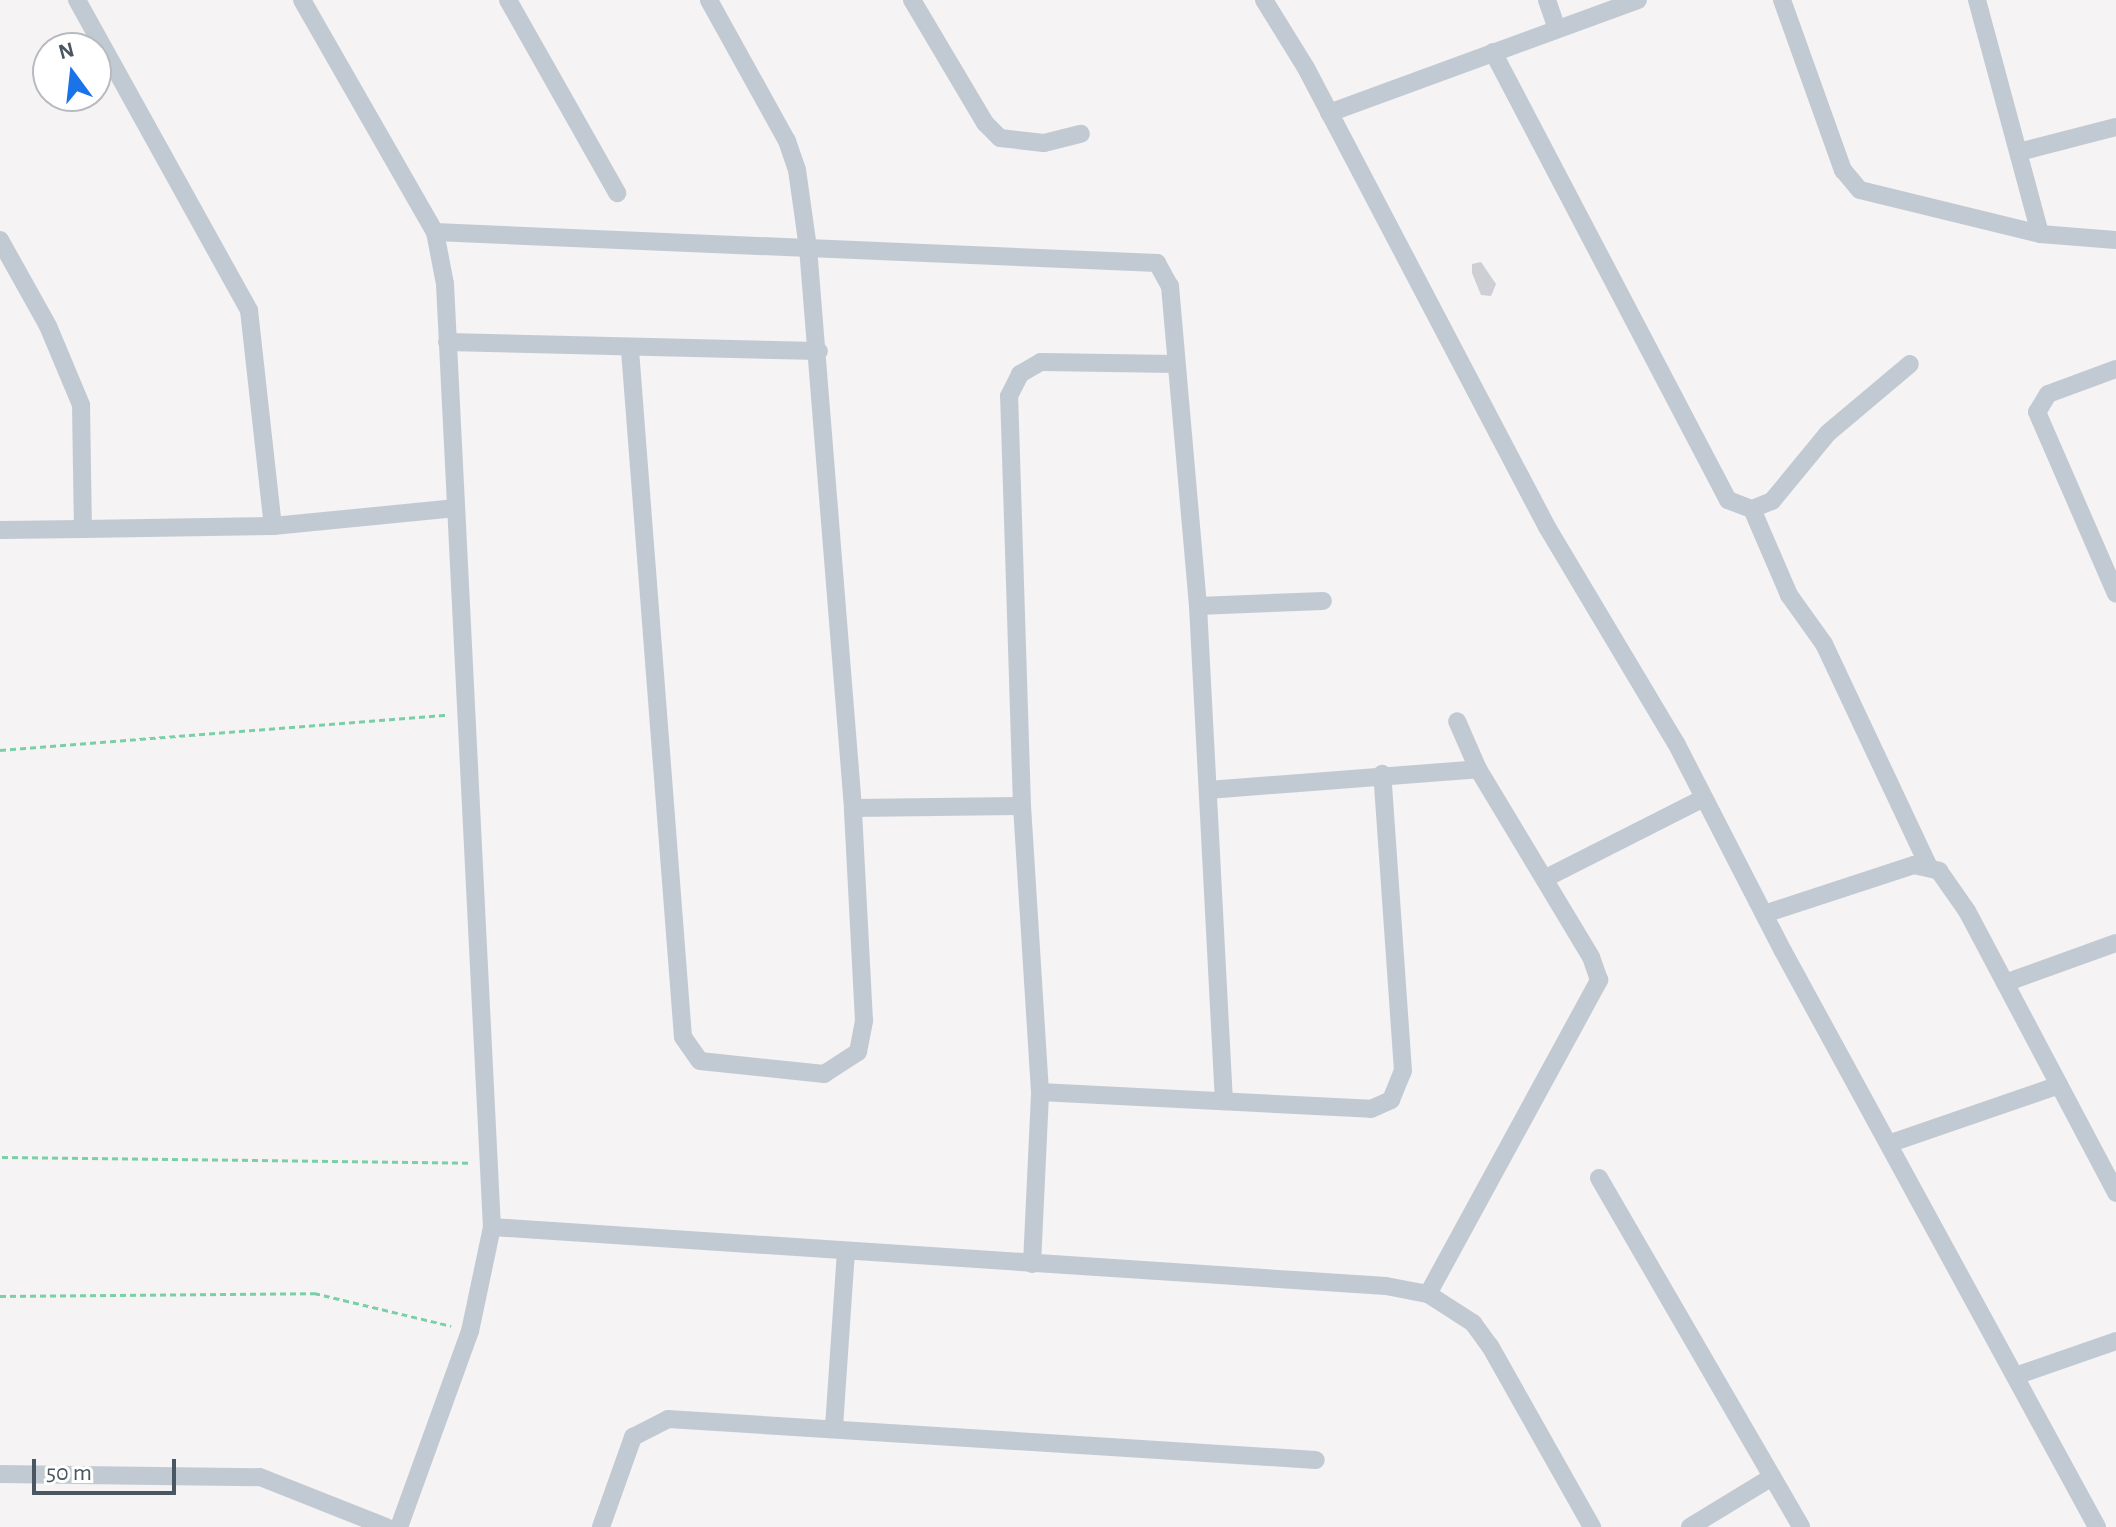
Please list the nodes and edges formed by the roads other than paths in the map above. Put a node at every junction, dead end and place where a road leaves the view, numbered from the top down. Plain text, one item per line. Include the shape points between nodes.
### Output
1 (77, 0) edge
2 (302, 0) edge
3 (508, 0) edge
4 (709, 0) edge
5 (912, 0) edge
6 (1264, 0) edge
7 (1547, 0) edge
8 (1638, 0) edge
9 (1782, 0) edge
10 (1977, 0) edge
11 (1557, 29) junction
12 (1493, 52) junction
13 (1329, 113) junction
14 (2116, 127) edge
15 (1081, 134) dead end
16 (2019, 152) junction
17 (617, 193) dead end
18 (435, 232) junction
19 (2040, 234) junction
20 (0, 240) edge
21 (2116, 240) edge
22 (808, 248) junction
23 (447, 342) junction
24 (630, 350) junction
25 (819, 351) junction
26 (1176, 364) junction
27 (1910, 364) dead end
28 (2116, 369) edge
29 (456, 508) junction
30 (1752, 509) junction
31 (273, 526) junction
32 (83, 529) junction
33 (0, 530) edge
34 (2116, 594) edge
35 (1323, 601) dead end
36 (1198, 606) junction
37 (1457, 721) dead end
38 (1478, 769) junction
39 (1382, 774) junction
40 (1208, 790) junction
41 (1704, 798) junction
42 (1022, 806) junction
43 (853, 808) junction
44 (1928, 865) junction
45 (1546, 878) junction
46 (1764, 914) junction
47 (2116, 943) edge
48 (2005, 983) junction
49 (2059, 1085) junction
50 (1040, 1092) junction
51 (1224, 1101) junction
52 (1891, 1143) junction
53 (1599, 1178) dead end
54 (2116, 1193) edge
55 (492, 1227) junction
56 (846, 1252) junction
57 (1032, 1264) junction
58 (1428, 1294) junction
59 (2116, 1341) edge
60 (2018, 1375) junction
61 (834, 1427) junction
62 (1316, 1460) dead end
63 (0, 1474) edge
64 (1772, 1477) junction
65 (386, 1527) edge
66 (399, 1527) edge
67 (601, 1527) edge
68 (1592, 1527) edge
69 (1690, 1527) edge
70 (1801, 1527) edge
71 (2097, 1527) edge

1 - 31 street via 249,310
2 - 18 street
3 - 17 street
4 - 22 street via 787,141 797,170
5 - 15 street via 985,123 1000,138 1044,143
6 - 13 street
7 - 11 street
8 - 11 street
9 - 19 street via 1849,181 1860,190 1927,209
10 - 16 street
11 - 12 street
12 - 13 street
12 - 30 street via 1722,492 1735,505
13 - 41 street via 1547,527
14 - 16 street
16 - 19 street
18 - 22 street
18 - 23 street via 445,284
19 - 21 street
20 - 32 street via 48,326 81,405
22 - 25 street
22 - 26 street via 1151,259 1170,286
23 - 24 street
23 - 29 street
24 - 25 street
24 - 43 street via 682,1024 690,1051 700,1061 824,1074 838,1070 858,1052 864,1021
25 - 43 street
26 - 36 street
26 - 42 street via 1041,362 1020,374 1009,396
27 - 30 street via 1828,433 1772,501
28 - 34 street via 2048,394 2037,412
29 - 31 street
29 - 55 street
30 - 44 street via 1789,595 1824,644
31 - 32 street
32 - 33 street
35 - 36 street
36 - 40 street
37 - 38 street
38 - 39 street
38 - 45 street
39 - 40 street
39 - 51 street via 1403,1071 1397,1093 1383,1107 1371,1109
40 - 51 street
41 - 45 street
41 - 46 street
42 - 43 street
42 - 50 street
44 - 46 street
44 - 48 street via 1950,883
45 - 58 street via 1598,971 1598,985
46 - 52 street
47 - 48 street
48 - 49 street
49 - 52 street
49 - 54 street
50 - 51 street
50 - 57 street
52 - 60 street
53 - 64 street
55 - 56 street
55 - 66 street via 470,1331
56 - 57 street
56 - 61 street
57 - 58 street via 1386,1286
58 - 68 street via 1462,1314 1490,1346
59 - 60 street
60 - 71 street
61 - 62 street
61 - 67 street via 679,1418 648,1425 628,1446
63 - 65 street via 260,1477
64 - 69 street
64 - 70 street

